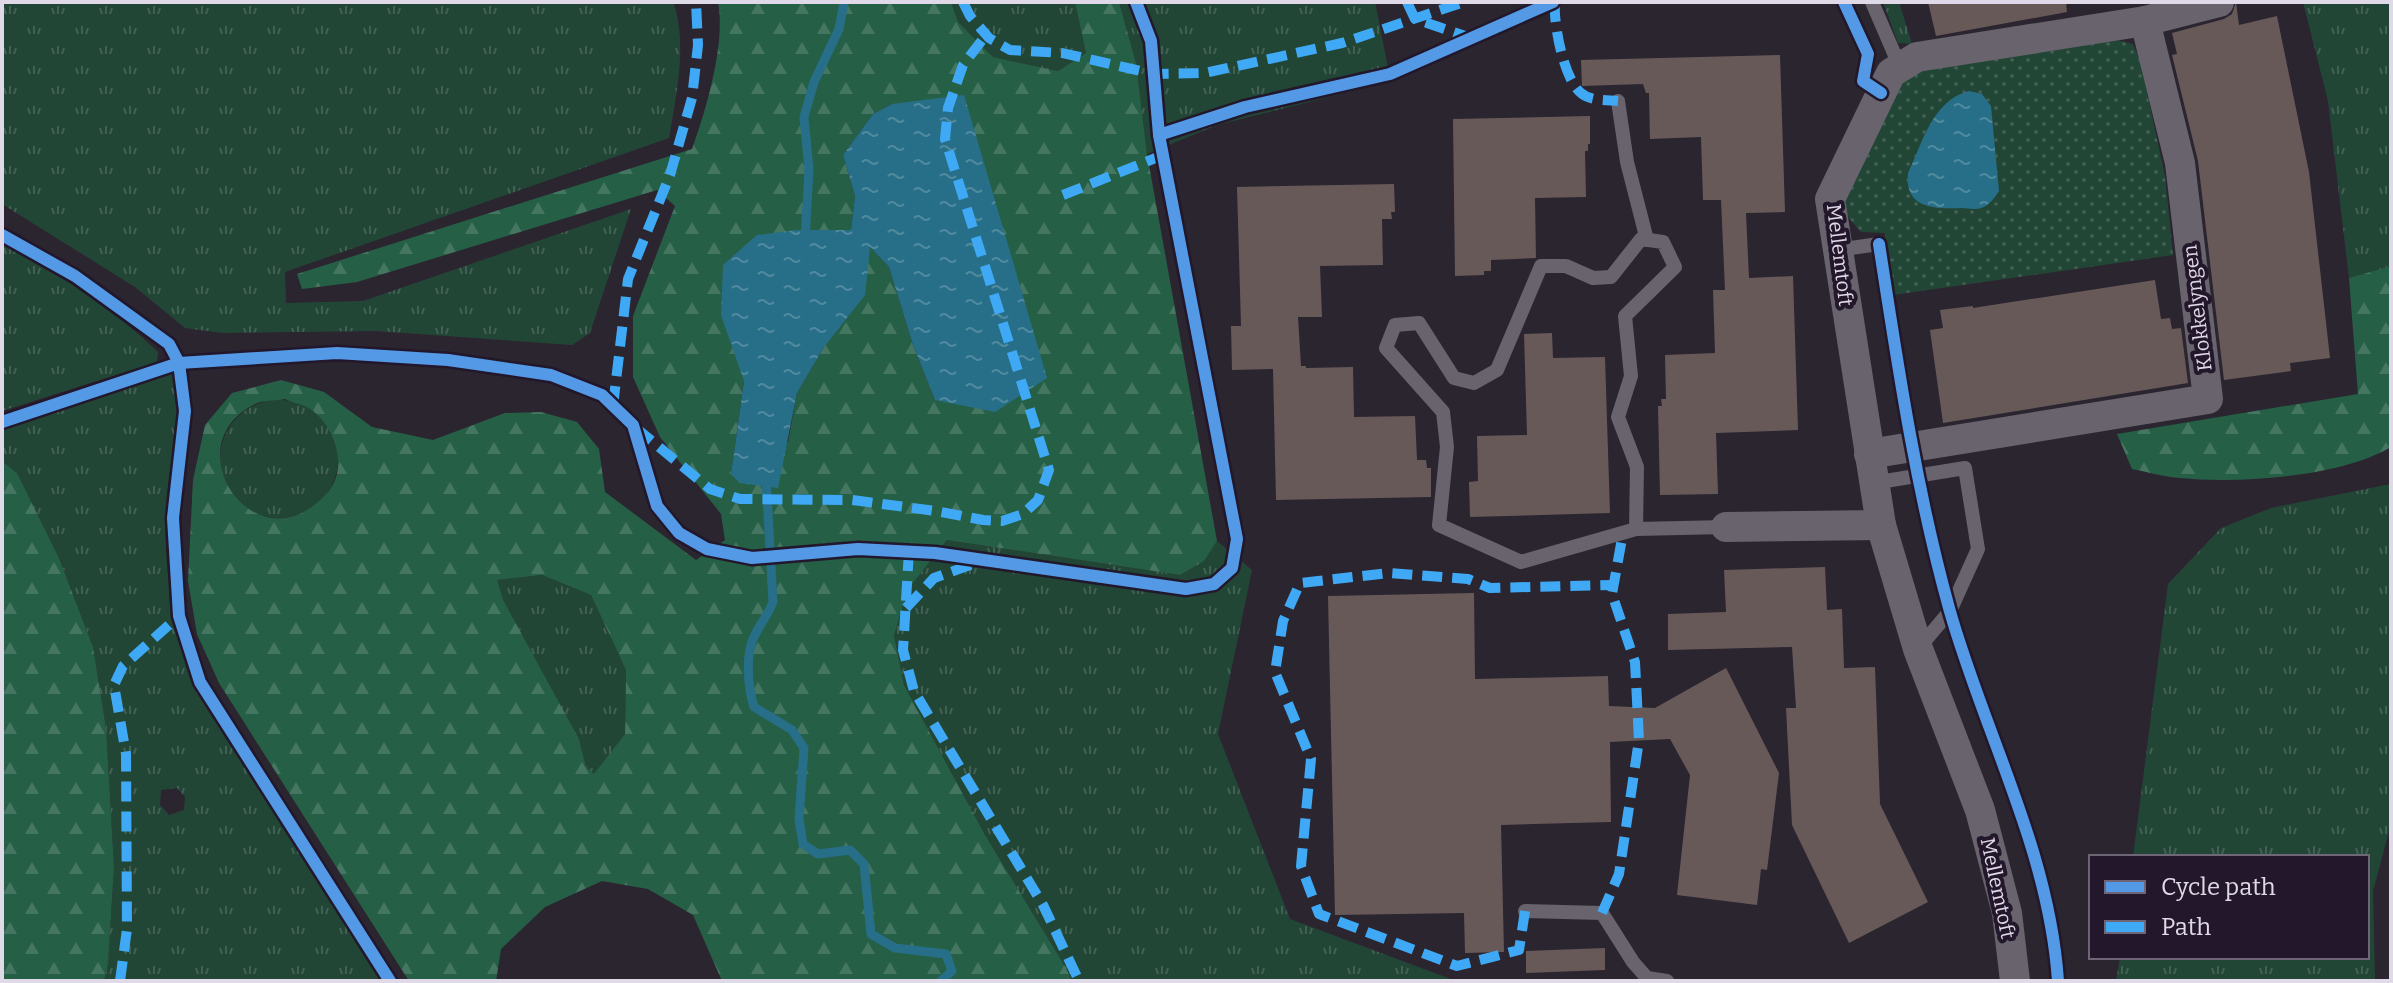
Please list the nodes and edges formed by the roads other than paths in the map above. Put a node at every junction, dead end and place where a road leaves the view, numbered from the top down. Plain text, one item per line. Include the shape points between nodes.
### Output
1 (1872, 2) edge
2 (2219, 2) edge
3 (2145, 21) junction
4 (1900, 67) junction
5 (1618, 101) dead end
6 (1647, 240) junction
7 (1879, 244) dead end
8 (1837, 250) junction
9 (1871, 469) junction
10 (1881, 525) junction
11 (1726, 527) joint
12 (1636, 529) junction
13 (1918, 649) junction
14 (1525, 911) dead end
15 (1667, 981) edge
16 (2015, 981) edge

1 - 4 lane
2 - 3 street
3 - 4 street via 1917,57
3 - 9 street, Klokkelyngen via 2180,163 2208,399
4 - 8 street, Mellemtoft via 1891,73 1830,199
5 - 6 lane
6 - 12 lane via 1663,242 1675,267 1625,316 1631,376 1618,417 1637,467
6 - 12 lane via 1641,239 1611,277 1541,266 1497,370 1474,383 1454,378 1419,323 1395,325 1386,348 1443,412 1447,447 1439,525 1521,562
7 - 8 lane
8 - 9 street, Mellemtoft
9 - 10 street, Mellemtoft
9 - 13 lane via 1965,468 1978,549 1950,611
10 - 11 street
10 - 13 street, Mellemtoft
11 - 12 lane
13 - 16 street, Mellemtoft via 1980,810 2007,913
14 - 15 lane via 1602,913 1647,978

